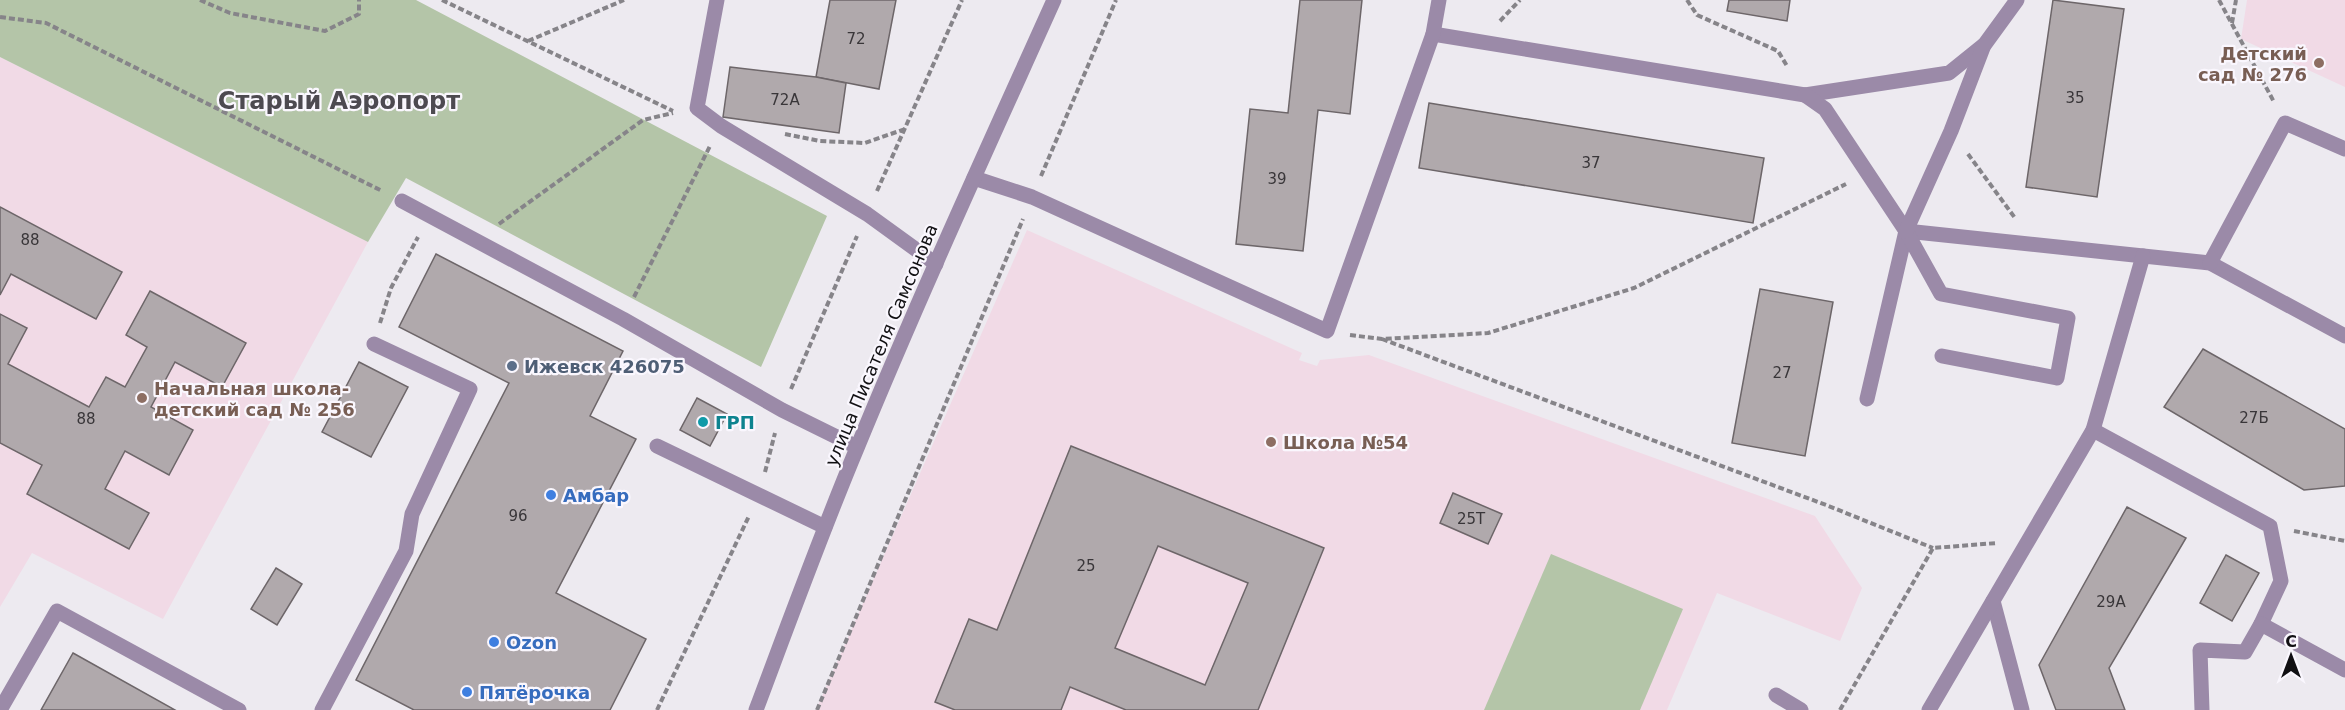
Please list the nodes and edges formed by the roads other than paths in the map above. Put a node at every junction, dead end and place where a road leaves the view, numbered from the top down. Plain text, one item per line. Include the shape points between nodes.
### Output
1 (717, 0) edge
2 (1054, 0) edge
3 (1440, 0) edge
4 (2017, 0) edge
5 (1433, 34) junction
6 (1984, 44) junction
7 (1805, 95) junction
8 (2345, 149) edge
9 (974, 178) junction
10 (402, 201) road end
11 (1906, 231) junction
12 (2143, 256) junction
13 (2210, 263) junction
14 (936, 264) junction
15 (2345, 336) edge
16 (374, 344) road end
17 (1941, 356) dead end
18 (1867, 399) dead end
19 (2092, 430) junction
20 (657, 446) dead end
21 (857, 447) junction
22 (825, 527) junction
23 (1993, 600) junction
24 (2261, 624) junction
25 (2345, 670) edge
26 (1776, 695) dead end
27 (0, 710) edge
28 (239, 710) edge
29 (322, 710) edge
30 (756, 710) edge
31 (1801, 710) edge
32 (1929, 710) edge
33 (2022, 710) edge
34 (2202, 710) edge

1 - 14 street via 697,108 867,214
2 - 9 street, улица Писателя Самсонова
3 - 5 street
4 - 6 street
5 - 7 street
5 - 9 street via 1327,331 1032,197
6 - 7 street via 1948,73
6 - 11 street
7 - 11 street via 1825,109
8 - 13 street via 2285,123
9 - 14 street, улица Писателя Самсонова
10 - 21 street via 623,319 782,410
11 - 12 street
11 - 17 street via 1941,294 2068,318 2057,378
11 - 18 street
12 - 13 street
12 - 19 street
13 - 15 street
14 - 21 street, улица Писателя Самсонова
16 - 29 street via 470,389 412,514 406,551
19 - 23 street
19 - 24 street via 2270,526 2281,581
20 - 22 street
21 - 22 street, улица Писателя Самсонова
22 - 30 street, улица Писателя Самсонова
23 - 32 street
23 - 33 street
24 - 25 street
24 - 34 street via 2245,652 2200,650
26 - 31 street
27 - 28 street via 57,610

